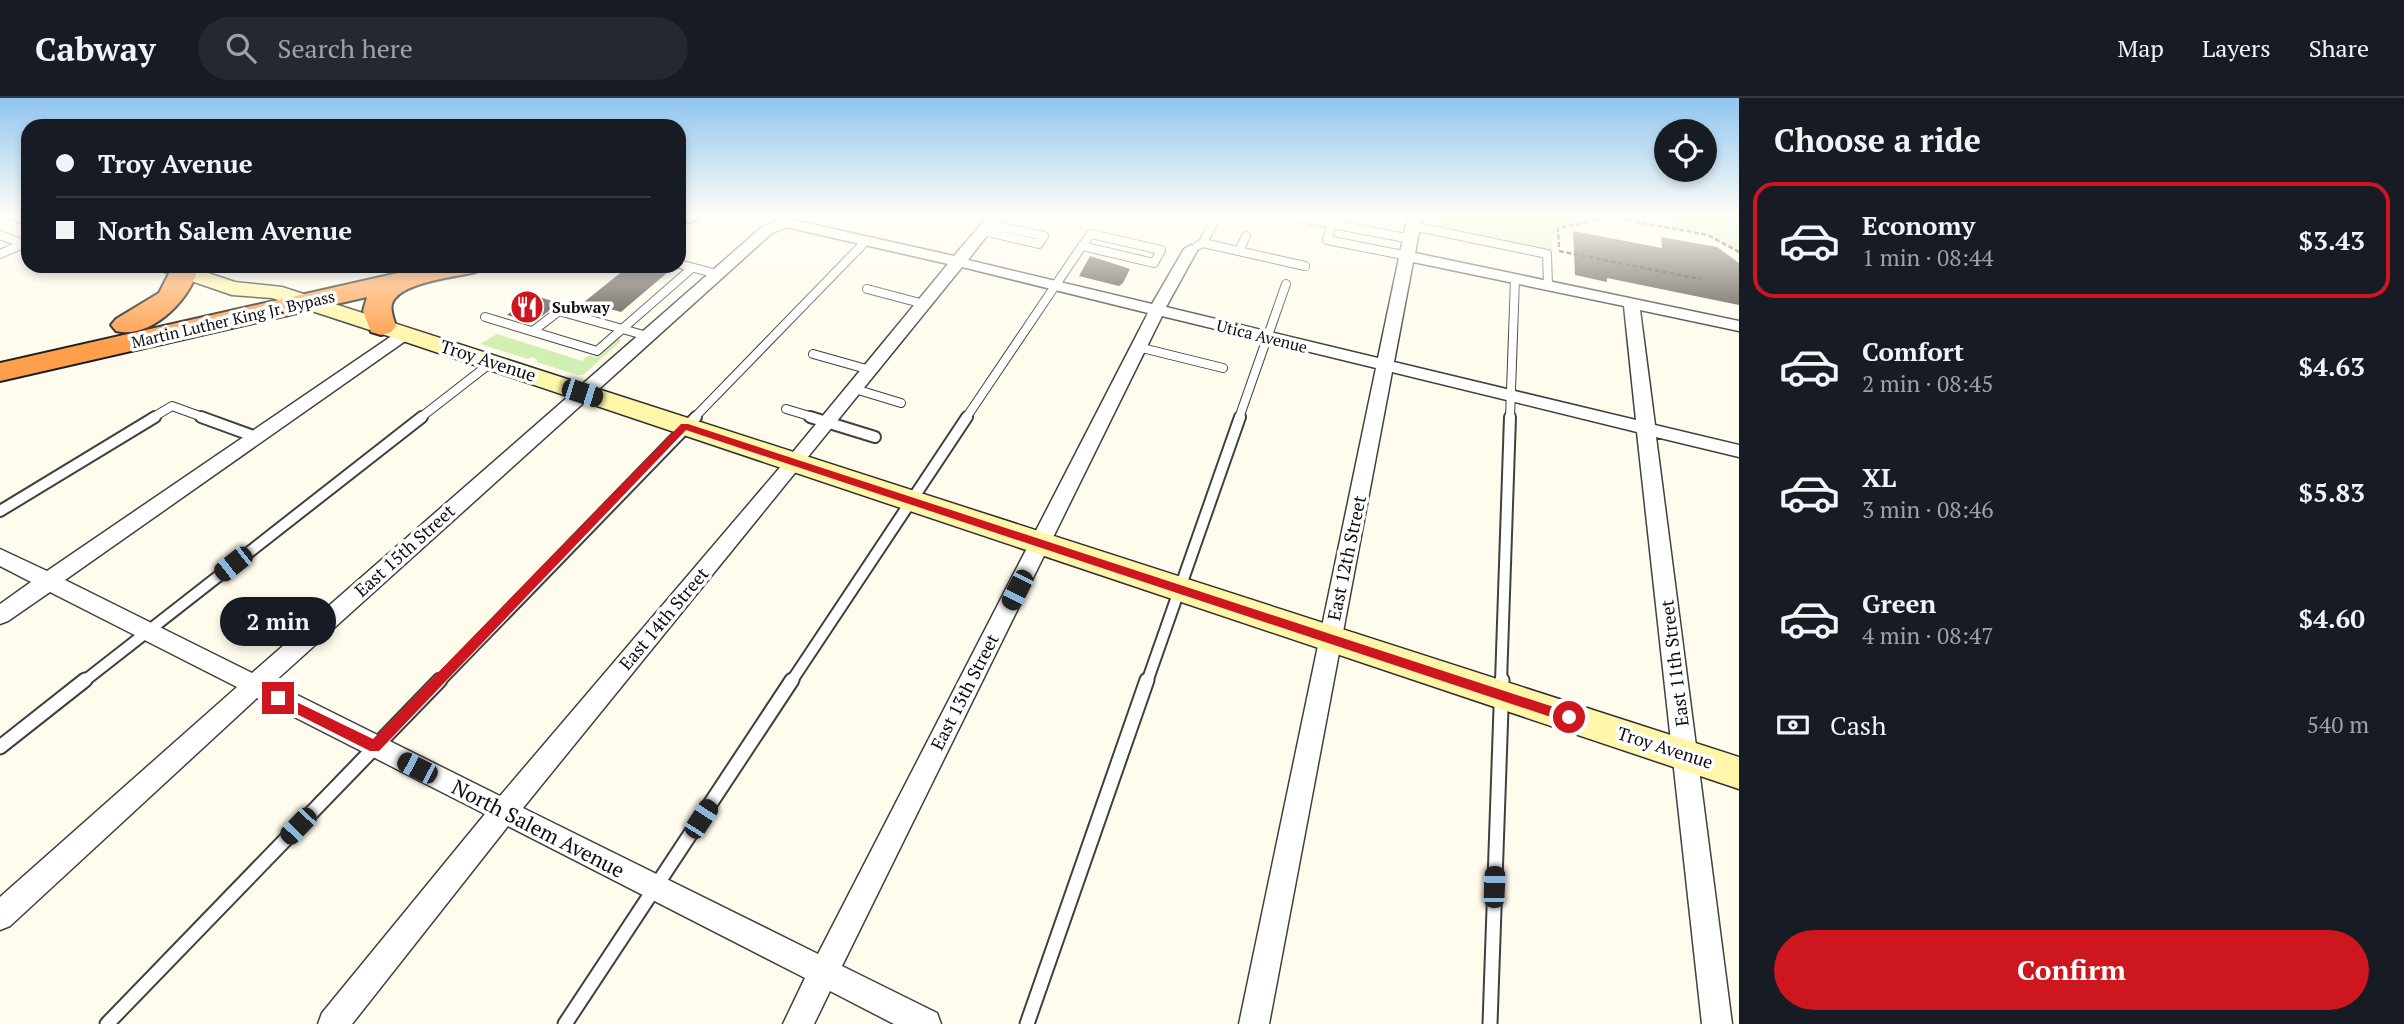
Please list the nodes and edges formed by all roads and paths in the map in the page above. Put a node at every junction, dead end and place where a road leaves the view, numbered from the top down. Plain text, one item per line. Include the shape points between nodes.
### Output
1 (735, 258) edge
2 (848, 258) edge
3 (943, 258) edge
4 (962, 258) edge
5 (1073, 258) edge
6 (1134, 258) edge
7 (1157, 258) edge
8 (1189, 258) edge
9 (1271, 258) edge
10 (1407, 258) edge
11 (1468, 258) edge
12 (1549, 258) edge
13 (1558, 258) edge
14 (1595, 258) edge
15 (959, 262) junction
16 (686, 266) edge
17 (1305, 266) dead end
18 (692, 268) junction
19 (176, 273) edge
20 (187, 273) edge
21 (249, 273) edge
22 (395, 274) edge
23 (717, 274) junction
24 (1516, 279) junction
25 (1700, 279) dead end
26 (1286, 284) dead end
27 (1054, 285) junction
28 (1554, 287) junction
29 (867, 289) dead end
30 (274, 292) junction
31 (306, 302) junction
32 (1631, 303) junction
33 (924, 304) junction
34 (1157, 310) junction
35 (485, 317) dead end
36 (126, 325) junction
37 (1739, 326) edge
38 (622, 329) junction
39 (393, 330) junction
40 (533, 331) junction
41 (647, 336) junction
42 (1268, 337) junction
43 (1138, 347) junction
44 (0, 354) edge
45 (813, 354) dead end
46 (492, 362) junction
47 (1387, 366) junction
48 (1223, 368) dead end
49 (870, 370) junction
50 (0, 372) edge
51 (855, 389) junction
52 (582, 393) junction
53 (1511, 396) junction
54 (901, 403) dead end
55 (786, 409) dead end
56 (828, 422) junction
57 (685, 426) junction
58 (1648, 429) junction
59 (256, 437) junction
60 (875, 437) dead end
61 (1739, 451) edge
62 (795, 462) junction
63 (912, 500) junction
64 (0, 511) edge
65 (1041, 542) junction
66 (0, 557) edge
67 (48, 581) junction
68 (1179, 588) junction
69 (0, 615) edge
70 (146, 631) junction
71 (1331, 638) junction
72 (254, 686) junction
73 (1499, 695) junction
74 (0, 747) edge
75 (374, 747) junction
76 (1686, 755) junction
77 (1739, 773) edge
78 (503, 812) junction
79 (655, 887) junction
80 (0, 916) edge
81 (824, 971) junction
82 (107, 1024) edge
83 (332, 1024) edge
84 (565, 1024) edge
85 (798, 1024) edge
86 (926, 1024) edge
87 (1027, 1024) edge
88 (1254, 1024) edge
89 (1489, 1024) edge
90 (1717, 1024) edge

1 - 23 street, East 15th Street
2 - 57 lane
3 - 15 street, Utica Avenue
4 - 15 street, East 14th Street
5 - 27 lane
6 - 7 lane via 1154,263
8 - 34 street, East 13th Street
9 - 17 lane
10 - 47 street, East 12th Street
11 - 24 street
12 - 28 lane
13 - 28 path
14 - 25 path
15 - 27 street, Utica Avenue
15 - 33 street, East 14th Street
16 - 18 lane
18 - 23 lane
18 - 38 lane
19 - 36 highway via 180,285 174,295
20 - 30 street, Troy Avenue via 232,288
21 - 30 street, Troy Avenue via 262,277
22 - 30 highway, Martin Luther King Jr. Bypass
22 - 31 highway, Martin Luther King Jr. Bypass
22 - 39 highway via 375,310
23 - 41 street, East 15th Street
24 - 28 street
24 - 53 lane
26 - 42 lane
27 - 34 street, Utica Avenue
27 - 63 lane
28 - 32 street
29 - 33 lane
30 - 31 street, Troy Avenue
30 - 36 highway, Martin Luther King Jr. Bypass
31 - 39 street, Troy Avenue
31 - 50 highway, Martin Luther King Jr. Bypass
32 - 37 street
32 - 58 street, East 11th Street
33 - 49 street, East 14th Street
34 - 42 street, Utica Avenue
34 - 43 street, East 13th Street
35 - 40 lane
36 - 44 highway, Martin Luther King Jr. Bypass
38 - 40 lane via 559,311
38 - 40 lane via 597,351
38 - 41 lane
39 - 46 street, Troy Avenue
39 - 59 street
41 - 52 street, East 15th Street
42 - 47 street, Utica Avenue
42 - 68 lane
43 - 48 lane
43 - 65 street, East 13th Street
45 - 49 lane
46 - 52 street, Troy Avenue
46 - 70 lane
47 - 53 street, Utica Avenue
47 - 71 street, East 12th Street
49 - 51 street, East 14th Street
51 - 54 lane
51 - 56 street, East 14th Street
52 - 57 street, Troy Avenue
52 - 72 street, East 15th Street
53 - 58 street, Utica Avenue
53 - 73 lane
55 - 56 lane
56 - 60 lane
56 - 62 street, East 14th Street
57 - 62 street, Troy Avenue
57 - 75 lane
58 - 61 street, Utica Avenue
58 - 76 street, East 11th Street
59 - 64 lane via 172,406
59 - 67 street
62 - 63 street, Troy Avenue
62 - 78 street, East 14th Street
63 - 65 street, Troy Avenue
63 - 79 lane
65 - 68 street, Troy Avenue
65 - 81 street, East 13th Street
66 - 67 street, North Salem Avenue
67 - 69 street
67 - 70 street, North Salem Avenue
68 - 71 street, Troy Avenue
68 - 87 lane
70 - 72 street, North Salem Avenue
70 - 74 lane
71 - 73 street, Troy Avenue
71 - 88 street, East 12th Street
72 - 75 street, North Salem Avenue
72 - 80 street, East 15th Street
73 - 76 street, Troy Avenue
73 - 89 lane
75 - 78 street, North Salem Avenue
75 - 82 lane
76 - 77 street, Troy Avenue
76 - 90 street, East 11th Street
78 - 79 street, North Salem Avenue
78 - 83 street, East 14th Street
79 - 81 street, North Salem Avenue
79 - 84 lane
81 - 85 street, East 13th Street
81 - 86 street, North Salem Avenue

